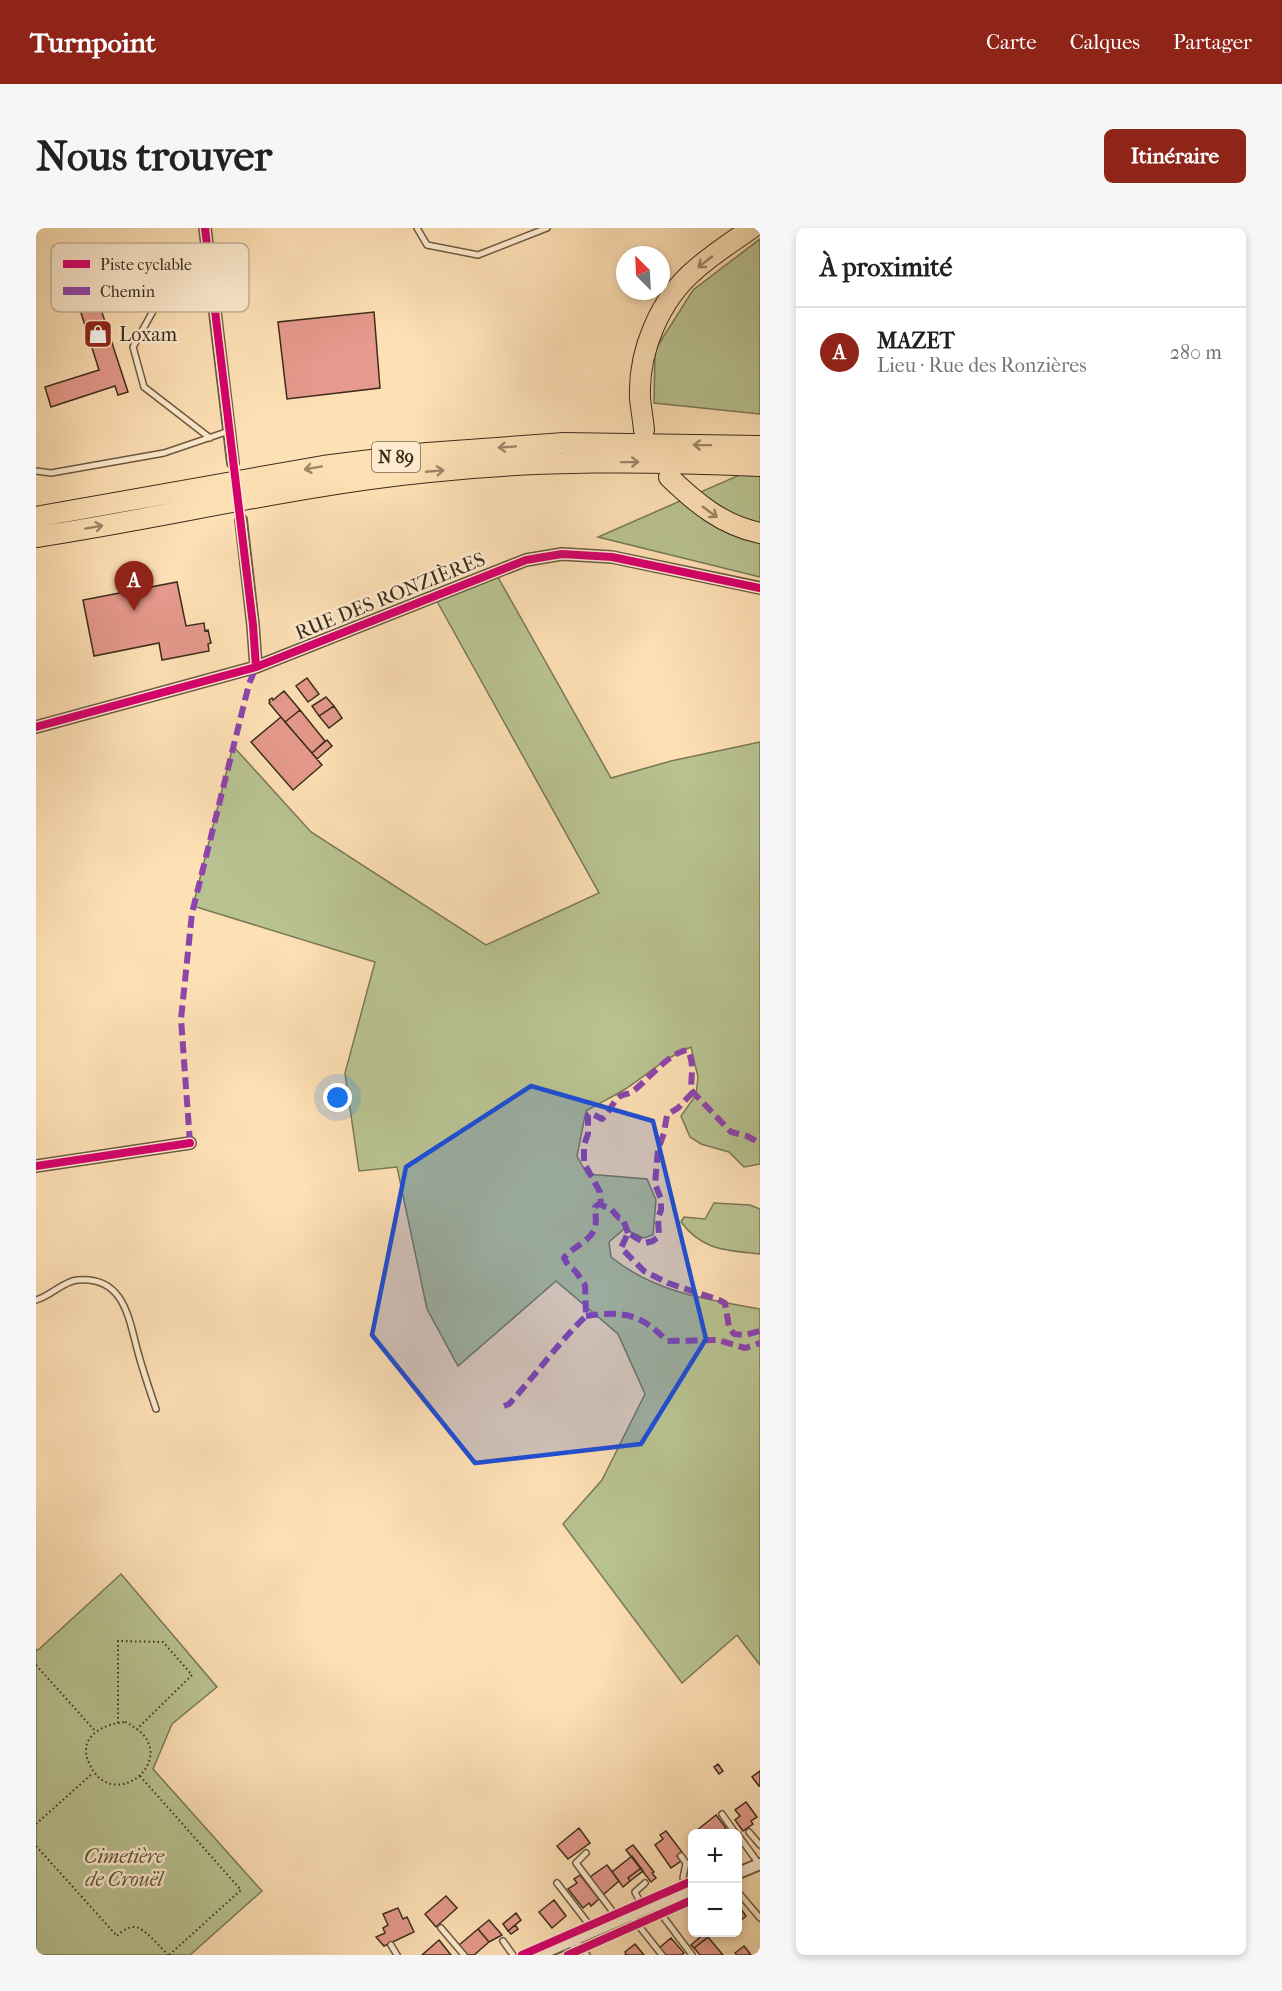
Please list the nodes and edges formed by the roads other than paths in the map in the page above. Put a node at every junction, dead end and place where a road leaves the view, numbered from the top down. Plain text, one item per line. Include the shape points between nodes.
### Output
1 (206, 228) edge
2 (417, 228) edge
3 (547, 228) edge
4 (752, 228) edge
5 (207, 243) edge
6 (153, 312) edge
7 (215, 312) edge
8 (644, 430) dead end
9 (230, 431) junction
10 (210, 438) junction
11 (760, 446) edge
12 (233, 463) tunnel mouth
13 (760, 465) edge
14 (36, 471) edge
15 (669, 477) dead end
16 (200, 487) junction
17 (36, 505) edge
18 (36, 517) edge
19 (241, 520) tunnel mouth
20 (760, 533) edge
21 (36, 537) edge
22 (760, 588) edge
23 (256, 667) junction
24 (36, 726) edge
25 (190, 1143) dead end
26 (36, 1166) edge
27 (36, 1300) edge
28 (156, 1409) dead end
29 (722, 1814) dead end
30 (733, 1829) edge
31 (749, 1832) dead end
32 (742, 1841) edge
33 (760, 1845) edge
34 (586, 1853) dead end
35 (681, 1856) dead end
36 (760, 1864) edge
37 (742, 1871) edge
38 (557, 1883) dead end
39 (645, 1883) dead end
40 (688, 1887) edge
41 (688, 1893) edge
42 (742, 1897) edge
43 (649, 1908) junction
44 (630, 1916) junction
45 (760, 1918) edge
46 (620, 1920) junction
47 (441, 1928) dead end
48 (595, 1931) junction
49 (503, 1941) dead end
50 (572, 1941) junction
51 (391, 1945) dead end
52 (397, 1955) edge
53 (464, 1955) edge
54 (513, 1955) edge
55 (539, 1955) edge
56 (579, 1955) edge
57 (587, 1955) edge
58 (662, 1955) edge
59 (692, 1955) edge

1 - 5 street
2 - 3 lane via 427,245 478,255
4 -> 8 highway via 694,271 661,314 645,351 641,374
6 - 10 lane via 133,347 144,387
7 - 9 street
9 - 10 lane
9 - 12 street
10 - 14 lane via 164,453 51,473
11 -> 16 highway, N 89 via 564,443 438,452
21 -> 13 highway, N 89 via 273,494 429,472 566,463
15 -> 20 highway via 720,519
16 - 17 highway via 160,485
16 - 18 highway, N 89
19 - 23 street
22 - 23 street, RUE DES RONZIÈRES via 612,557 562,554 526,560
23 - 24 street, RUE DES RONZIÈRES
25 - 26 street
27 - 28 lane via 75,1280 93,1280 111,1288 122,1299 132,1323
29 - 30 lane
31 - 33 lane
32 - 36 lane
34 - 46 lane via 576,1863
35 - 40 lane via 686,1863 683,1878
36 - 37 street
38 - 48 lane
39 - 43 lane via 635,1892
41 - 43 street
42 - 45 lane
43 - 44 street
43 - 59 lane
44 - 46 street
44 - 58 lane
46 - 48 street
47 - 53 lane
48 - 50 street
49 - 54 lane
50 - 55 street
50 - 56 lane
50 - 57 lane
51 - 52 lane

